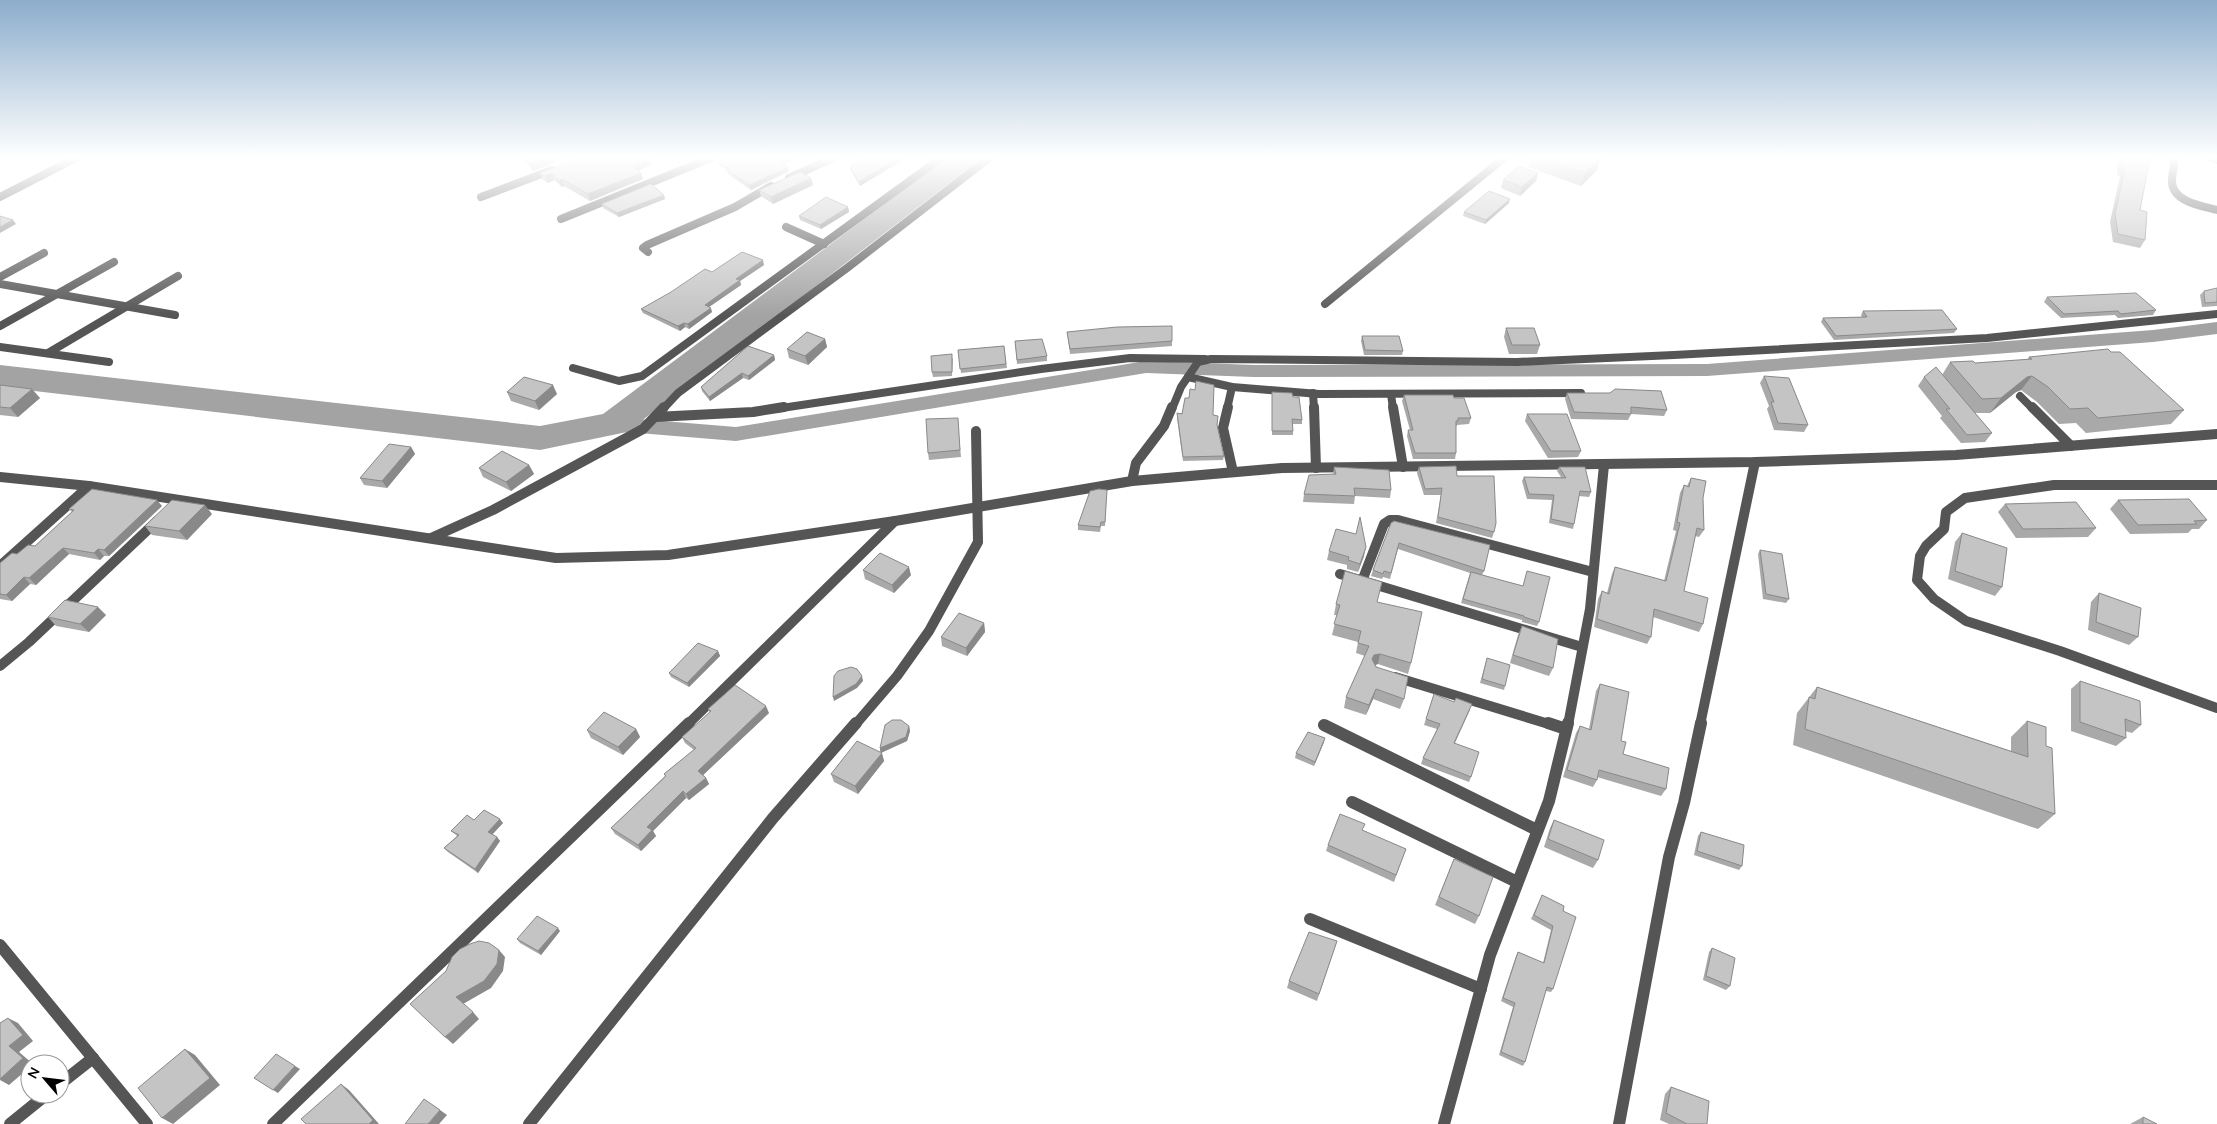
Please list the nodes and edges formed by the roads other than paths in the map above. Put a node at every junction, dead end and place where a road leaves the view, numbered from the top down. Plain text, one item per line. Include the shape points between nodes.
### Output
1 (582, 210) edge
2 (727, 210) edge
3 (870, 210) edge
4 (921, 210) edge
5 (1440, 210) edge
6 (561, 219) dead end
7 (786, 227) dead end
8 (824, 244) junction
9 (648, 252) dead end
10 (44, 254) dead end
11 (114, 262) dead end
12 (2, 275) edge
13 (178, 276) dead end
14 (0, 284) edge
15 (57, 294) junction
16 (1325, 304) dead end
17 (126, 306) junction
18 (2217, 314) edge
19 (175, 315) dead end
20 (0, 326) edge
21 (0, 347) edge
22 (48, 353) junction
23 (1211, 359) junction
24 (109, 362) dead end
25 (573, 368) dead end
26 (1189, 374) junction
27 (1232, 387) junction
28 (1313, 393) junction
29 (1588, 393) edge
30 (1390, 394) junction
31 (2020, 396) edge
32 (655, 417) junction
33 (976, 431) dead end
34 (2217, 434) edge
35 (2071, 446) junction
36 (1755, 462) junction
37 (1604, 465) junction
38 (1403, 467) junction
39 (1316, 468) junction
40 (1233, 472) junction
41 (0, 477) edge
42 (1132, 481) junction
43 (2217, 485) edge
44 (89, 486) junction
45 (172, 506) junction
46 (978, 507) junction
47 (895, 521) junction
48 (431, 538) junction
49 (0, 566) edge
50 (1593, 572) junction
51 (1340, 574) dead end
52 (1362, 581) junction
53 (1582, 647) junction
54 (0, 666) edge
55 (1386, 674) edge
56 (2217, 708) edge
57 (1324, 725) dead end
58 (1566, 729) junction
59 (1352, 802) dead end
60 (1538, 830) junction
61 (1517, 882) junction
62 (1310, 920) dead end
63 (0, 945) edge
64 (1481, 989) junction
65 (93, 1058) junction
66 (70, 1076) edge
67 (35, 1104) edge
68 (10, 1124) edge
69 (147, 1124) edge
70 (273, 1124) edge
71 (529, 1124) edge
72 (1444, 1124) edge
73 (1619, 1124) edge

1 - 6 street
2 - 9 street via 647,245 643,248
3 - 8 street
4 - 32 street via 678,393
5 - 16 street
7 - 8 street
8 - 25 street via 642,376 619,381
10 - 12 street
11 - 15 street
13 - 17 street
14 - 15 street
15 - 17 street
15 - 20 street
17 - 19 street
17 - 22 street
18 - 23 street via 1987,338 1517,362
21 - 22 street
22 - 24 street
23 - 26 street via 1198,362
23 - 32 street via 1130,358 753,412
26 - 27 street
26 - 42 street via 1164,426 1136,463
27 - 28 street
27 - 40 street via 1223,428
28 - 30 street
28 - 39 street
29 - 30 street
30 - 38 street
31 - 35 street
32 - 48 street via 643,429 493,510
33 - 46 street
34 - 35 street
35 - 36 street
36 - 37 street
36 - 73 street via 1684,803 1669,857
37 - 38 street
37 - 50 street
38 - 39 street
39 - 40 street
40 - 42 street
41 - 44 street
42 - 46 street
43 - 56 street via 2054,485 1965,498 1946,512 1944,529 1926,544 1918,559 1917,580 1934,599 1966,621 2060,650
44 - 45 street
44 - 49 street
45 - 48 street
45 - 54 street
46 - 47 street
46 - 71 street via 978,542 929,631 897,676 773,818
47 - 48 street via 668,555 556,558
47 - 70 street via 740,675
50 - 52 street via 1390,520 1384,524
50 - 53 street
51 - 52 street
52 - 53 street
53 - 58 street
55 - 58 street
57 - 60 street
58 - 60 street via 1549,801
59 - 61 street
60 - 61 street
61 - 64 street via 1490,954
62 - 64 street
63 - 65 street
64 - 72 street
65 - 66 street
65 - 69 street
67 - 68 street

